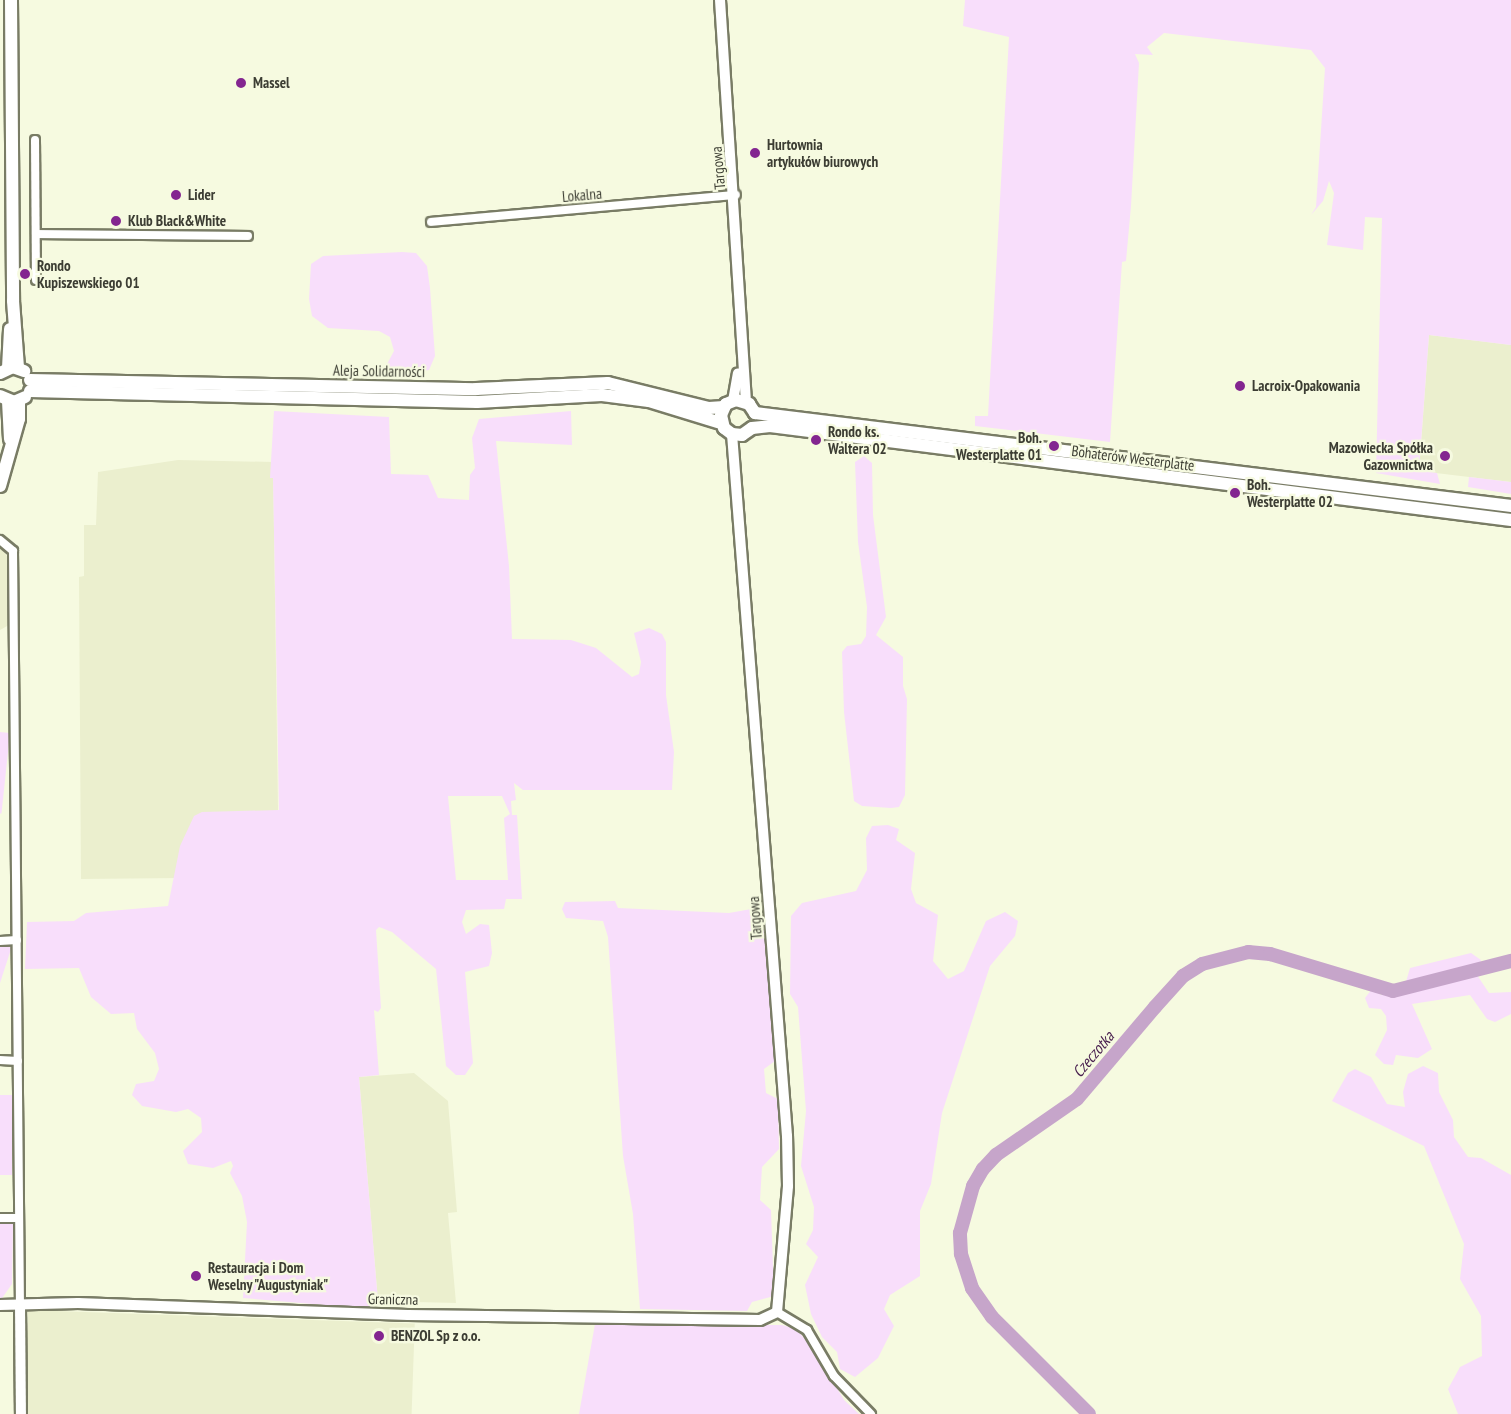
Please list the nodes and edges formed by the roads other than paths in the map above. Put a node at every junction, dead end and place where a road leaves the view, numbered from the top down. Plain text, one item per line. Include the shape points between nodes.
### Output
1 (720, 0) edge
2 (8, 7) edge
3 (35, 140) dead end
4 (735, 195) junction
5 (430, 222) dead end
6 (36, 234) junction
7 (248, 236) dead end
8 (36, 280) dead end
9 (743, 334) junction
10 (9, 370) edge
11 (30, 385) junction
12 (9, 399) edge
13 (746, 402) junction
14 (728, 404) junction
15 (755, 412) junction
16 (722, 423) junction
17 (742, 432) junction
18 (0, 486) edge
19 (1511, 506) edge
20 (1511, 520) edge
21 (0, 540) edge
22 (0, 940) edge
23 (17, 940) junction
24 (0, 1060) edge
25 (18, 1061) junction
26 (0, 1218) edge
27 (19, 1218) junction
28 (0, 1305) edge
29 (20, 1305) junction
30 (778, 1309) junction
31 (21, 1414) edge
32 (870, 1414) edge

1 - 4 street, Targowa
2 - 10 main road via 13,301
3 - 6 street
4 - 5 street, Lokalna
4 - 9 street, Targowa
6 - 7 street
6 - 8 street
9 - 13 street, Targowa
9 - 14 street, Targowa
10 - 11 main road
11 - 12 main road
11 - 14 main road, Aleja Solidarności via 462,388 608,383 709,408
11 - 16 main road, Aleja Solidarności via 477,402 602,395 649,401
12 - 18 main road via 11,450
13 - 14 main road, Aleja Solidarności
13 - 15 main road
14 - 16 main road
15 - 17 main road
15 - 19 main road, Bohaterów Westerplatte
16 - 17 main road
17 - 20 main road, Bohaterów Westerplatte via 770,426
17 - 30 street, Targowa via 741,528 787,1136 788,1186
21 - 23 street via 14,551
22 - 23 street
23 - 25 street
24 - 25 street
25 - 27 street
26 - 27 street
27 - 29 street
28 - 29 street, Graniczna
29 - 30 street, Graniczna via 760,1320
29 - 31 street
30 - 32 street via 807,1330 834,1376

